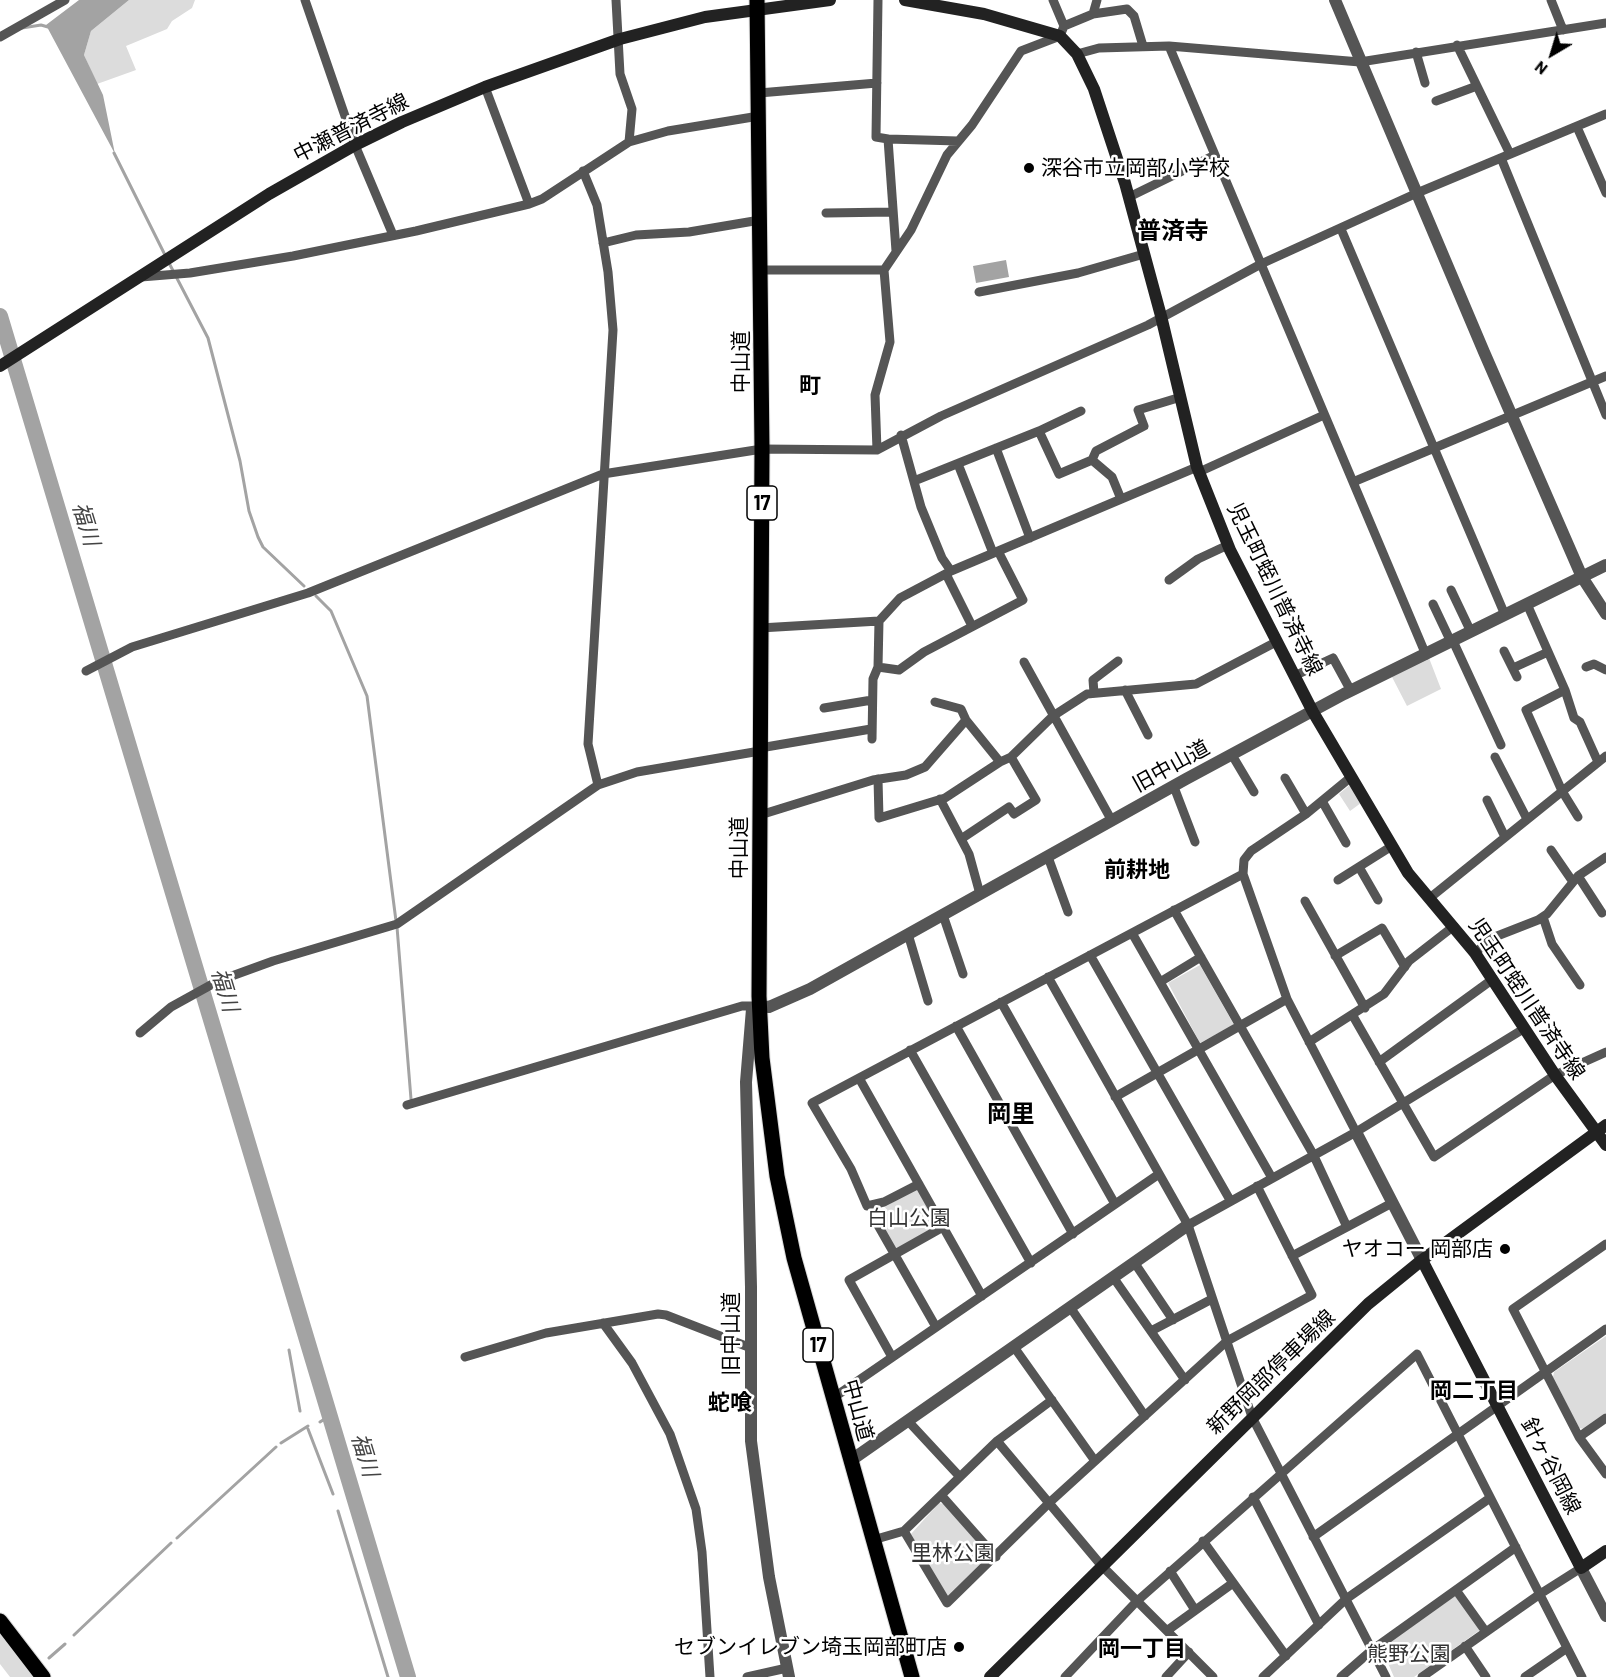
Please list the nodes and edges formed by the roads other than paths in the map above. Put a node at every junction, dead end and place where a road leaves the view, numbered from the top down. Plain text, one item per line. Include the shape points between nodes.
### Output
1 (65, 0) edge
2 (305, 0) edge
3 (616, 0) edge
4 (830, 0) edge
5 (879, 0) edge
6 (904, 0) edge
7 (1053, 0) edge
8 (1097, 0) edge
9 (1335, 0) edge
10 (1551, 0) edge
11 (757, 4) edge
12 (1130, 4) edge
13 (1093, 14) junction
14 (1606, 23) edge
15 (1563, 30) junction
16 (1062, 31) junction
17 (0, 37) edge
18 (620, 39) junction
19 (1458, 45) junction
20 (1143, 46) junction
21 (1169, 46) junction
22 (1416, 52) junction
23 (1077, 54) junction
24 (1360, 62) junction
25 (877, 83) junction
26 (1425, 83) dead end
27 (485, 87) junction
28 (1477, 87) junction
29 (759, 93) junction
30 (1436, 101) dead end
31 (1606, 114) edge
32 (759, 116) junction
33 (1576, 127) junction
34 (888, 139) junction
35 (958, 141) junction
36 (629, 142) junction
37 (355, 145) junction
38 (1215, 155) junction
39 (1505, 156) junction
40 (583, 171) junction
41 (1417, 193) junction
42 (1606, 193) edge
43 (1129, 197) junction
44 (529, 204) junction
45 (893, 212) junction
46 (826, 213) dead end
47 (760, 220) junction
48 (1341, 229) junction
49 (393, 235) junction
50 (603, 243) junction
51 (896, 250) junction
52 (1144, 254) junction
53 (1261, 264) junction
54 (761, 270) junction
55 (884, 270) junction
56 (141, 278) junction
57 (979, 292) dead end
58 (1161, 316) junction
59 (0, 366) edge
60 (1606, 376) edge
61 (1593, 382) junction
62 (1181, 397) junction
63 (1081, 411) dead end
64 (1324, 415) junction
65 (1606, 415) edge
66 (1512, 416) junction
67 (1039, 431) junction
68 (901, 435) junction
69 (996, 448) junction
70 (1434, 448) junction
71 (762, 449) junction
72 (877, 450) junction
73 (1092, 460) junction
74 (958, 464) junction
75 (1198, 469) junction
76 (603, 474) junction
77 (914, 481) junction
78 (1353, 482) junction
79 (1121, 499) junction
80 (1030, 538) junction
81 (1228, 545) junction
82 (995, 552) junction
83 (1606, 565) edge
84 (948, 573) junction
85 (1582, 577) junction
86 (1168, 580) dead end
87 (1451, 590) dead end
88 (1433, 604) dead end
89 (1527, 604) junction
90 (1606, 614) edge
91 (1505, 615) junction
92 (879, 621) junction
93 (972, 626) junction
94 (760, 628) junction
95 (1472, 632) junction
96 (1276, 642) junction
97 (1452, 642) junction
98 (1504, 651) dead end
99 (1548, 652) junction
100 (1426, 655) junction
101 (1118, 661) dead end
102 (1024, 662) dead end
103 (878, 667) junction
104 (1586, 668) dead end
105 (88, 670) dead end
106 (1606, 670) edge
107 (1294, 676) junction
108 (1125, 690) junction
109 (1565, 690) junction
110 (1351, 691) junction
111 (1094, 693) junction
112 (872, 700) junction
113 (935, 702) dead end
114 (824, 708) dead end
115 (1313, 712) junction
116 (1053, 716) junction
117 (966, 720) junction
118 (1148, 735) dead end
119 (1501, 745) dead end
120 (760, 749) junction
121 (1232, 755) junction
122 (1011, 757) junction
123 (1495, 757) dead end
124 (1602, 759) edge
125 (1000, 762) junction
126 (1351, 777) junction
127 (1285, 778) dead end
128 (878, 779) junction
129 (598, 785) junction
130 (1174, 787) junction
131 (1562, 791) junction
132 (1254, 792) dead end
133 (940, 799) junction
134 (1487, 800) dead end
135 (1322, 801) junction
136 (1306, 814) junction
137 (760, 815) junction
138 (1578, 817) dead end
139 (1527, 819) junction
140 (1112, 821) junction
141 (1505, 837) junction
142 (961, 839) junction
143 (1195, 842) dead end
144 (1346, 843) dead end
145 (1392, 846) junction
146 (1551, 850) dead end
147 (1048, 857) junction
148 (1606, 857) edge
149 (1359, 867) junction
150 (1243, 874) junction
151 (1576, 879) junction
152 (1338, 880) dead end
153 (980, 894) junction
154 (1431, 897) junction
155 (1378, 900) dead end
156 (1305, 901) dead end
157 (1174, 910) junction
158 (1068, 912) dead end
159 (1602, 913) dead end
160 (943, 915) junction
161 (1543, 917) junction
162 (1454, 926) junction
163 (1132, 933) junction
164 (908, 934) junction
165 (1475, 953) junction
166 (1090, 955) junction
167 (1335, 956) junction
168 (1201, 957) junction
169 (1405, 967) junction
170 (963, 974) dead end
171 (1048, 977) junction
172 (1492, 979) junction
173 (1160, 982) junction
174 (1580, 985) dead end
175 (1287, 999) junction
176 (928, 1001) dead end
177 (1001, 1002) junction
178 (759, 1006) junction
179 (1365, 1008) junction
180 (1353, 1017) junction
181 (956, 1026) junction
182 (1240, 1026) junction
183 (1524, 1028) junction
184 (141, 1033) dead end
185 (1309, 1042) junction
186 (1199, 1049) junction
187 (910, 1050) junction
188 (1606, 1052) edge
189 (1379, 1062) junction
190 (1157, 1073) junction
191 (1555, 1075) junction
192 (764, 1076) junction
193 (859, 1078) junction
194 (766, 1091) junction
195 (747, 1096) junction
196 (1115, 1097) junction
197 (1402, 1104) junction
198 (407, 1105) dead end
199 (1601, 1129) edge
200 (1356, 1132) junction
201 (1606, 1145) edge
202 (1313, 1154) junction
203 (1159, 1174) junction
204 (1272, 1178) junction
205 (919, 1184) junction
206 (1257, 1186) junction
207 (1230, 1200) junction
208 (1392, 1203) junction
209 (1115, 1204) junction
210 (874, 1220) dead end
211 (1188, 1225) junction
212 (943, 1227) junction
213 (1347, 1227) junction
214 (1073, 1234) junction
215 (1606, 1244) edge
216 (894, 1255) junction
217 (1292, 1256) junction
218 (1422, 1260) junction
219 (1134, 1262) junction
220 (1030, 1263) junction
221 (1113, 1276) junction
222 (982, 1296) junction
223 (1212, 1299) junction
224 (1070, 1307) junction
225 (1173, 1320) junction
226 (603, 1323) junction
227 (936, 1327) junction
228 (1606, 1329) edge
229 (1151, 1331) junction
230 (1227, 1341) junction
231 (1014, 1347) junction
232 (751, 1348) junction
233 (465, 1357) dead end
234 (892, 1357) junction
235 (1545, 1372) junction
236 (1185, 1380) junction
237 (833, 1398) junction
238 (1052, 1400) junction
239 (1497, 1405) junction
240 (1145, 1416) junction
241 (1252, 1418) junction
242 (1606, 1418) edge
243 (908, 1421) junction
244 (1458, 1434) junction
245 (1579, 1437) junction
246 (997, 1441) junction
247 (850, 1461) junction
248 (1095, 1461) junction
249 (1280, 1473) junction
250 (1606, 1474) edge
251 (960, 1477) junction
252 (942, 1496) junction
253 (1253, 1497) junction
254 (1490, 1498) junction
255 (1049, 1503) junction
256 (904, 1531) junction
257 (1314, 1537) junction
258 (873, 1540) junction
259 (1203, 1541) junction
260 (1516, 1547) junction
261 (1606, 1551) edge
262 (996, 1557) junction
263 (1101, 1565) junction
264 (1581, 1568) junction
265 (1170, 1571) junction
266 (1233, 1583) junction
267 (1456, 1590) junction
268 (1540, 1594) junction
269 (1346, 1599) junction
270 (1136, 1602) junction
271 (1195, 1610) junction
272 (1606, 1616) edge
273 (0, 1621) edge
274 (1318, 1625) junction
275 (1168, 1629) junction
276 (1486, 1632) junction
277 (1465, 1646) junction
278 (1567, 1648) junction
279 (1372, 1650) junction
280 (1189, 1652) junction
281 (1286, 1656) junction
282 (788, 1672) edge
283 (1207, 1675) edge
284 (43, 1677) edge
285 (710, 1677) edge
286 (747, 1677) edge
287 (912, 1677) edge
288 (990, 1677) edge
289 (1065, 1677) edge
290 (1166, 1677) edge
291 (1263, 1677) edge
292 (1341, 1677) edge
293 (1386, 1677) edge
294 (1422, 1677) edge
295 (1486, 1677) edge
296 (1525, 1677) edge
297 (1582, 1677) edge

1 - 17 street
2 - 37 street
3 - 18 street
4 - 11 main road
5 - 25 street
6 - 16 main road
7 - 16 street
8 - 13 street
9 - 24 street
10 - 15 street
11 - 18 main road, 中瀬普済寺線
11 - 29 highway, 中山道 / 17
12 - 13 street
12 - 20 street
13 - 16 street
14 - 15 street
15 - 19 street
16 - 23 main road, 児玉町蛭川普済寺線
16 - 35 street via 1021,51
18 - 27 main road, 中瀬普済寺線
18 - 36 street via 620,74 632,109
19 - 22 street
19 - 28 street
20 - 21 street
20 - 23 street via 1100,48
21 - 24 street
21 - 38 street
22 - 24 street
22 - 26 street
23 - 43 main road, 児玉町蛭川普済寺線 via 1094,89
24 - 41 street
25 - 29 street
25 - 34 street via 876,137
27 - 37 main road, 中瀬普済寺線
27 - 44 street
28 - 30 street
28 - 39 street
29 - 32 highway, 中山道 / 17
31 - 33 street
32 - 36 street via 668,131
32 - 47 highway, 中山道 / 17
33 - 39 street
33 - 42 street
34 - 35 street
34 - 45 street
35 - 51 street via 947,155 911,230
36 - 40 street
37 - 49 street
37 - 56 main road, 中瀬普済寺線 via 269,194
38 - 43 street
38 - 53 street
39 - 41 street
39 - 61 street
40 - 44 street
40 - 50 street via 597,205
41 - 48 street
41 - 66 street
43 - 52 main road, 児玉町蛭川普済寺線
44 - 49 street
45 - 46 street
45 - 51 street
47 - 50 street via 689,232 636,235
47 - 54 highway, 中山道 / 17
48 - 53 street
48 - 70 street
49 - 56 street via 270,260
50 - 76 street via 613,330
51 - 55 street
52 - 57 street via 1078,273
52 - 58 main road, 児玉町蛭川普済寺線
53 - 58 street
53 - 64 street
54 - 55 street
54 - 71 highway, 中山道 / 17
55 - 72 street via 890,342 875,396
56 - 59 main road, 中瀬普済寺線
58 - 62 main road, 児玉町蛭川普済寺線
58 - 68 street
60 - 61 street
61 - 65 street
61 - 66 street
62 - 73 street via 1138,410 1144,426 1096,451
62 - 75 main road, 児玉町蛭川普済寺線
63 - 67 street
64 - 75 street
64 - 78 street
66 - 70 street
66 - 85 street
67 - 69 street
67 - 73 street via 1059,474
68 - 72 street
68 - 77 street
69 - 74 street
69 - 80 street
70 - 78 street
70 - 91 street
71 - 72 street
71 - 76 street
71 - 94 highway, 中山道 / 17
73 - 79 street via 1112,477
74 - 77 street
74 - 82 street
75 - 79 street
75 - 81 main road, 児玉町蛭川普済寺線
76 - 105 street via 308,593 116,655
76 - 129 street via 588,744
77 - 84 street
78 - 100 street
79 - 80 street
80 - 82 street
81 - 86 street via 1198,559
81 - 96 main road, 児玉町蛭川普済寺線
82 - 84 street
82 - 93 street via 1023,600
83 - 85 street, 旧中山道
84 - 92 street via 900,598
84 - 93 street
85 - 89 street, 旧中山道
85 - 90 street
87 - 95 street
88 - 97 street
89 - 91 street, 旧中山道
89 - 99 street
91 - 95 street, 旧中山道
92 - 94 street
92 - 103 street
93 - 103 street via 924,651 899,670
94 - 120 highway, 中山道 / 17
95 - 97 street, 旧中山道
96 - 107 main road, 児玉町蛭川普済寺線
96 - 108 street via 1196,684
97 - 100 street, 旧中山道
97 - 119 street
98 - 99 street via 1515,672
99 - 109 street
100 - 110 street, 旧中山道
101 - 111 street via 1093,680
102 - 116 street
103 - 112 street
104 - 106 street via 1594,664
107 - 110 street via 1333,658
107 - 115 main road, 児玉町蛭川普済寺線
108 - 111 street
108 - 118 street
109 - 124 street via 1574,718
109 - 131 street via 1526,710
110 - 115 street, 旧中山道
111 - 116 street
112 - 114 street
112 - 120 street via 872,734
113 - 117 street via 961,709
115 - 121 street, 旧中山道
115 - 126 main road, 児玉町蛭川普済寺線
116 - 122 street
116 - 140 street
117 - 125 street
117 - 128 street via 924,767 906,775
120 - 129 street via 637,772
120 - 137 highway, 中山道 / 17
121 - 130 street, 旧中山道
121 - 132 street
122 - 125 street
122 - 142 street via 1036,800 1014,814 1009,807
123 - 139 street
124 - 131 street
125 - 133 street
126 - 135 street
126 - 145 main road, 児玉町蛭川普済寺線
127 - 136 street
128 - 133 street via 879,818
128 - 137 street
129 - 184 street via 397,924 218,981 171,1007
130 - 140 street, 旧中山道
130 - 143 street
131 - 138 street
131 - 139 street
133 - 142 street
134 - 141 street
135 - 136 street
135 - 144 street
136 - 150 street via 1251,851 1244,860
137 - 178 highway, 中山道 / 17
139 - 141 street
140 - 147 street, 旧中山道
141 - 154 street
142 - 153 street
145 - 149 street
145 - 154 main road, 児玉町蛭川普済寺線 via 1407,873
146 - 151 street
147 - 153 street, 旧中山道
147 - 158 street
148 - 151 street
149 - 152 street
149 - 155 street
150 - 157 street
150 - 175 street
151 - 159 street
151 - 161 street
153 - 160 street, 旧中山道
154 - 162 main road, 児玉町蛭川普済寺線
156 - 167 street
157 - 163 street
157 - 168 street
160 - 164 street, 旧中山道
160 - 170 street
161 - 165 street via 1492,938
161 - 174 street via 1552,944
162 - 165 main road, 児玉町蛭川普済寺線
162 - 169 street
163 - 166 street
163 - 173 street
164 - 176 street
164 - 178 street, 旧中山道 via 810,989 769,1006
165 - 172 main road, 児玉町蛭川普済寺線
166 - 171 street
166 - 190 street
167 - 169 street via 1382,928
167 - 179 street
168 - 173 street
168 - 182 street
169 - 179 street via 1384,994
171 - 177 street
171 - 196 street
172 - 183 main road, 児玉町蛭川普済寺線
172 - 189 street
173 - 186 street
175 - 182 street
175 - 185 street
177 - 181 street
177 - 209 street
178 - 192 highway, 中山道 / 17
178 - 195 street, 旧中山道 via 750,1013
178 - 198 street via 742,1006
179 - 180 street
180 - 185 street
180 - 189 street
181 - 187 street
181 - 214 street
182 - 186 street
182 - 202 street
183 - 191 main road, 児玉町蛭川普済寺線
183 - 197 street
185 - 200 street
186 - 190 street
186 - 204 street
187 - 193 street
187 - 220 street
188 - 191 street
189 - 197 street
190 - 196 street
190 - 207 street
191 - 197 street via 1434,1157
191 - 199 main road, 児玉町蛭川普済寺線
192 - 194 highway, 中山道 / 17
192 - 195 street via 752,1082
193 - 205 street
193 - 205 street via 812,1103 851,1169 867,1206
194 - 195 street
194 - 237 highway, 中山道 / 17 via 777,1176 794,1258
195 - 232 street, 旧中山道
196 - 203 street
197 - 200 street
199 - 201 main road, 児玉町蛭川普済寺線
199 - 218 main road, 新野岡部停車場線
200 - 202 street
200 - 208 street
202 - 204 street
202 - 213 street
203 - 209 street
203 - 211 street
204 - 206 street
205 - 212 street
206 - 207 street
206 - 217 street
207 - 211 street
208 - 213 street
208 - 218 street
209 - 214 street
210 - 216 street
211 - 219 street
211 - 223 street
212 - 216 street
212 - 222 street
213 - 217 street
214 - 220 street
215 - 235 street via 1513,1309
216 - 227 street
216 - 234 street via 849,1280
217 - 230 street via 1312,1295
218 - 239 main road, 針ヶ谷岡線
218 - 241 main road, 新野岡部停車場線 via 1368,1304
219 - 221 street
219 - 225 street
220 - 222 street
221 - 224 street
221 - 229 street
222 - 227 street
223 - 225 street
223 - 230 street
224 - 231 street
224 - 240 street
225 - 229 street
226 - 232 street via 666,1315
226 - 233 street via 546,1333
226 - 285 street via 632,1363 665,1424 696,1509
227 - 234 street
228 - 235 street
229 - 236 street
230 - 236 street
230 - 241 street
231 - 238 street
231 - 243 street
232 - 282 street, 旧中山道 via 751,1441 769,1577
234 - 237 street
235 - 239 street
235 - 245 street
236 - 240 street
237 - 247 highway, 中山道 / 17
238 - 246 street
238 - 248 street
239 - 244 street
239 - 264 main road, 針ヶ谷岡線
240 - 248 street
241 - 249 street
241 - 263 main road, 新野岡部停車場線
242 - 245 street
243 - 247 street
243 - 251 street
244 - 249 street via 1417,1354
244 - 254 street
244 - 257 street
245 - 250 street
246 - 251 street
246 - 255 street
247 - 258 highway, 中山道 / 17
248 - 255 street
249 - 253 street
249 - 257 street
251 - 252 street
252 - 256 street
252 - 262 street
253 - 259 street
253 - 274 street
254 - 260 street
254 - 269 street
255 - 262 street
255 - 263 street
256 - 258 street
256 - 262 street via 947,1603
257 - 269 street
258 - 287 highway, 中山道 / 17
259 - 265 street
259 - 266 street
260 - 267 street
260 - 268 street
261 - 264 main road
263 - 270 street
263 - 288 main road, 新野岡部停車場線
264 - 268 street
264 - 272 street
265 - 270 street
265 - 271 street
266 - 271 street
266 - 281 street
267 - 276 street
267 - 279 street
268 - 276 street
268 - 278 street
269 - 274 street
269 - 279 street
270 - 275 street
270 - 289 street
271 - 275 street
273 - 284 highway
274 - 281 street
275 - 280 street
276 - 277 street
277 - 294 street
277 - 295 street
278 - 296 street
278 - 297 street
279 - 292 street
279 - 293 street
280 - 283 street
280 - 290 street
281 - 291 street
282 - 286 street

